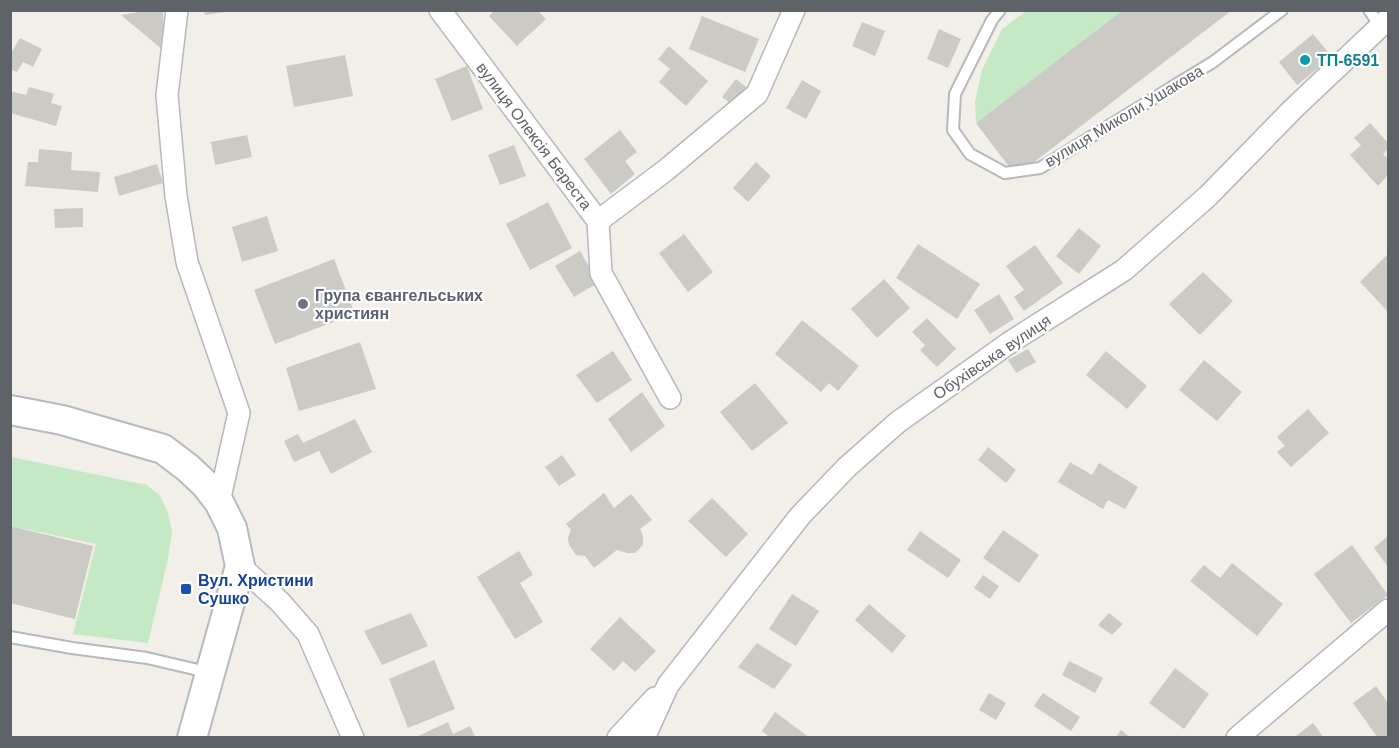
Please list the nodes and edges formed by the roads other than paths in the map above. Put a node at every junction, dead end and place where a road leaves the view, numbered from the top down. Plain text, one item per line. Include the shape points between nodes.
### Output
1 (177, 10) edge
2 (440, 10) edge
3 (794, 10) edge
4 (1000, 10) edge
5 (1282, 10) edge
6 (1379, 19) edge
7 (597, 221) junction
8 (670, 398) dead end
9 (10, 410) edge
10 (219, 502) junction
11 (240, 566) junction
12 (1389, 610) edge
13 (10, 637) edge
14 (211, 673) junction
15 (668, 685) junction
16 (192, 738) edge
17 (353, 738) edge
18 (618, 738) edge
19 (644, 738) edge
20 (1237, 738) edge

1 - 10 street via 167,96 176,196 187,262 239,413
2 - 7 street, вулиця Олексія Береста
3 - 7 street via 757,94
4 - 5 lane, вулиця Миколи Ушакова via 955,94 953,130 970,154 1005,173 1040,168 1213,62
6 - 15 street, Обухівська вулиця via 1208,196 1124,270 1009,343 898,422 847,467 800,516
7 - 8 street, вулиця Олексія Береста via 601,273
9 - 10 street via 163,448 197,476
10 - 11 street via 232,528
11 - 14 street
11 - 17 street via 308,634
12 - 20 street
13 - 14 lane via 147,658
14 - 16 street
15 - 18 street
15 - 19 street, Обухівська вулиця

